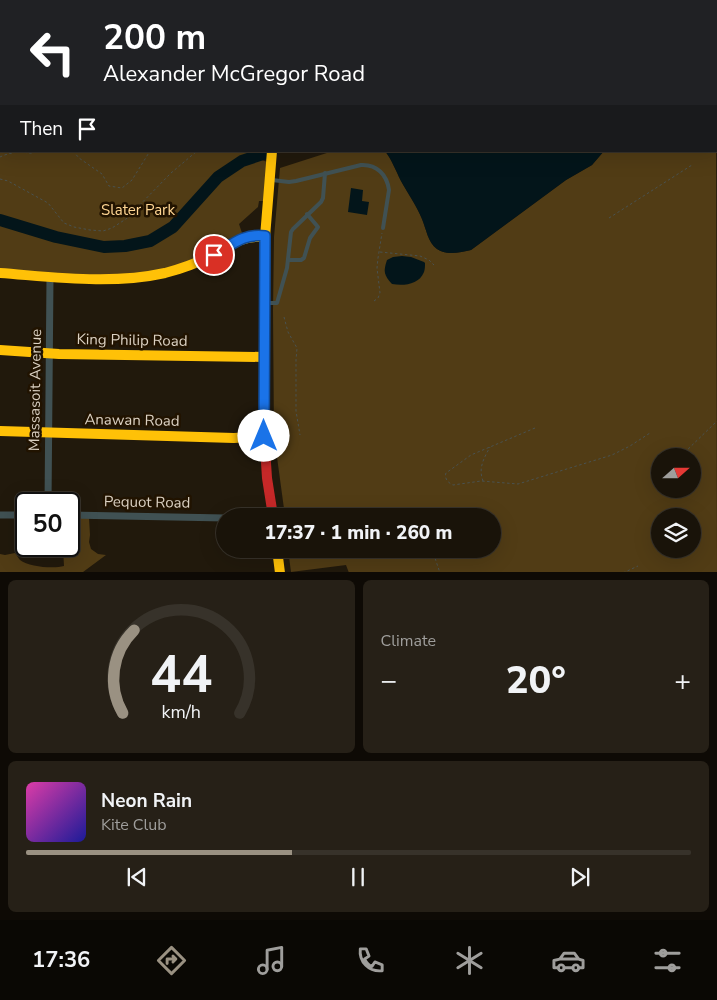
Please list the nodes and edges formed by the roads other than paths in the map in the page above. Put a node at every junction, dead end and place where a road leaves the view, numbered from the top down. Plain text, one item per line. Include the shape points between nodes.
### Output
1 (272, 152) edge
2 (325, 173) junction
3 (269, 185) junction
4 (307, 214) junction
5 (383, 228) road end
6 (265, 236) junction
7 (288, 260) junction
8 (0, 273) edge
9 (50, 277) junction
10 (264, 303) junction
11 (0, 350) edge
12 (49, 353) junction
13 (264, 357) junction
14 (0, 431) edge
15 (48, 433) junction
16 (264, 437) junction
17 (48, 492) edge
18 (272, 508) edge
19 (0, 515) edge
20 (15, 515) edge
21 (80, 515) edge
22 (216, 518) edge
23 (278, 558) edge
24 (280, 572) edge

1 - 3 street
2 - 3 lane
2 - 4 lane via 323,198
2 - 5 lane via 361,165 374,166 379,170 389,190
3 - 6 street
4 - 7 lane via 291,232
4 - 7 lane via 318,227 310,238 304,258
6 - 9 street via 244,237 197,262 148,276 116,279
6 - 10 street
7 - 10 lane via 277,302
8 - 9 street
9 - 12 street, Massasoit Avenue
10 - 13 street
11 - 12 street, King Philip Road
12 - 13 street, King Philip Road
12 - 15 street, Massasoit Avenue
13 - 16 street
14 - 15 street, Anawan Road
15 - 16 street, Anawan Road
15 - 17 street, Massasoit Avenue
16 - 18 street
19 - 20 street
21 - 22 street, Pequot Road
23 - 24 street

